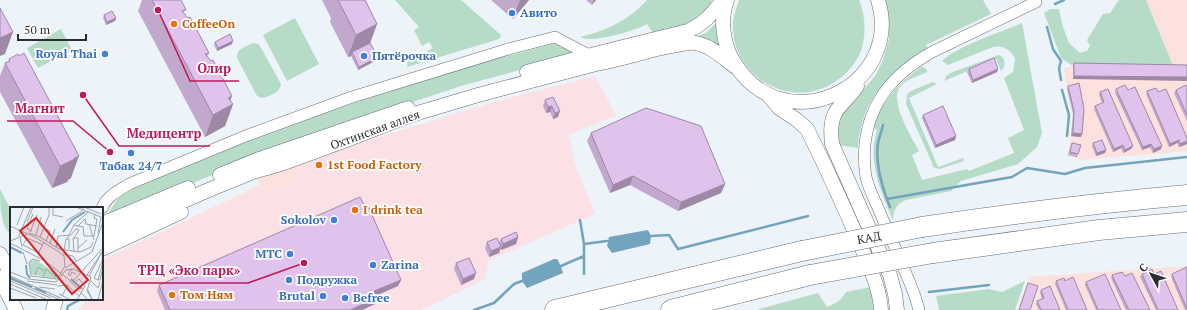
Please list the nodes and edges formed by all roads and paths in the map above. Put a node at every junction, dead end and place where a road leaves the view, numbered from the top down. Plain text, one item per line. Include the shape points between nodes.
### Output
1 (722, 0) edge
2 (727, 0) edge
3 (878, 0) edge
4 (1035, 1) edge
5 (657, 44) junction
6 (589, 55) junction
7 (737, 68) junction
8 (861, 76) junction
9 (766, 94) junction
10 (284, 163) junction
11 (1187, 195) edge
12 (102, 207) edge
13 (1187, 222) edge
14 (103, 224) edge
15 (103, 236) edge
16 (103, 250) edge
17 (0, 254) edge
18 (5, 278) edge
19 (10, 293) edge
20 (13, 300) edge
21 (56, 300) edge
22 (16, 310) edge
23 (53, 310) edge
24 (555, 310) edge
25 (671, 310) edge
26 (881, 310) edge
27 (897, 310) edge
28 (919, 310) edge

1 - 5 street via 709,18 699,26
2 - 7 street via 723,21 724,38
3 - 8 street via 882,24 880,40 874,56
4 - 28 street via 922,58 890,85 878,100 870,117 864,155 866,178 916,296
5 - 6 street, Охтинская аллея
5 - 7 street via 696,43 718,54
5 - 10 street, Охтинская аллея via 411,115
6 - 12 street via 555,37 365,92 248,135 129,184 105,200
6 - 14 street, Охтинская аллея via 374,118 258,159
7 - 9 street via 754,86
8 - 9 street via 841,92 817,101 791,101
8 - 27 street via 850,96 835,114 831,132 832,144 890,275
9 - 26 street via 810,134 873,275
10 - 15 street, Охтинская аллея via 212,188
10 - 16 street
11 - 24 highway, КАД, bridge via 1101,203 922,227 802,251
13 - 25 highway, bridge via 1099,230 933,253 810,275
17 - 18 street
18 - 19 street
20 - 22 street
21 - 23 street

